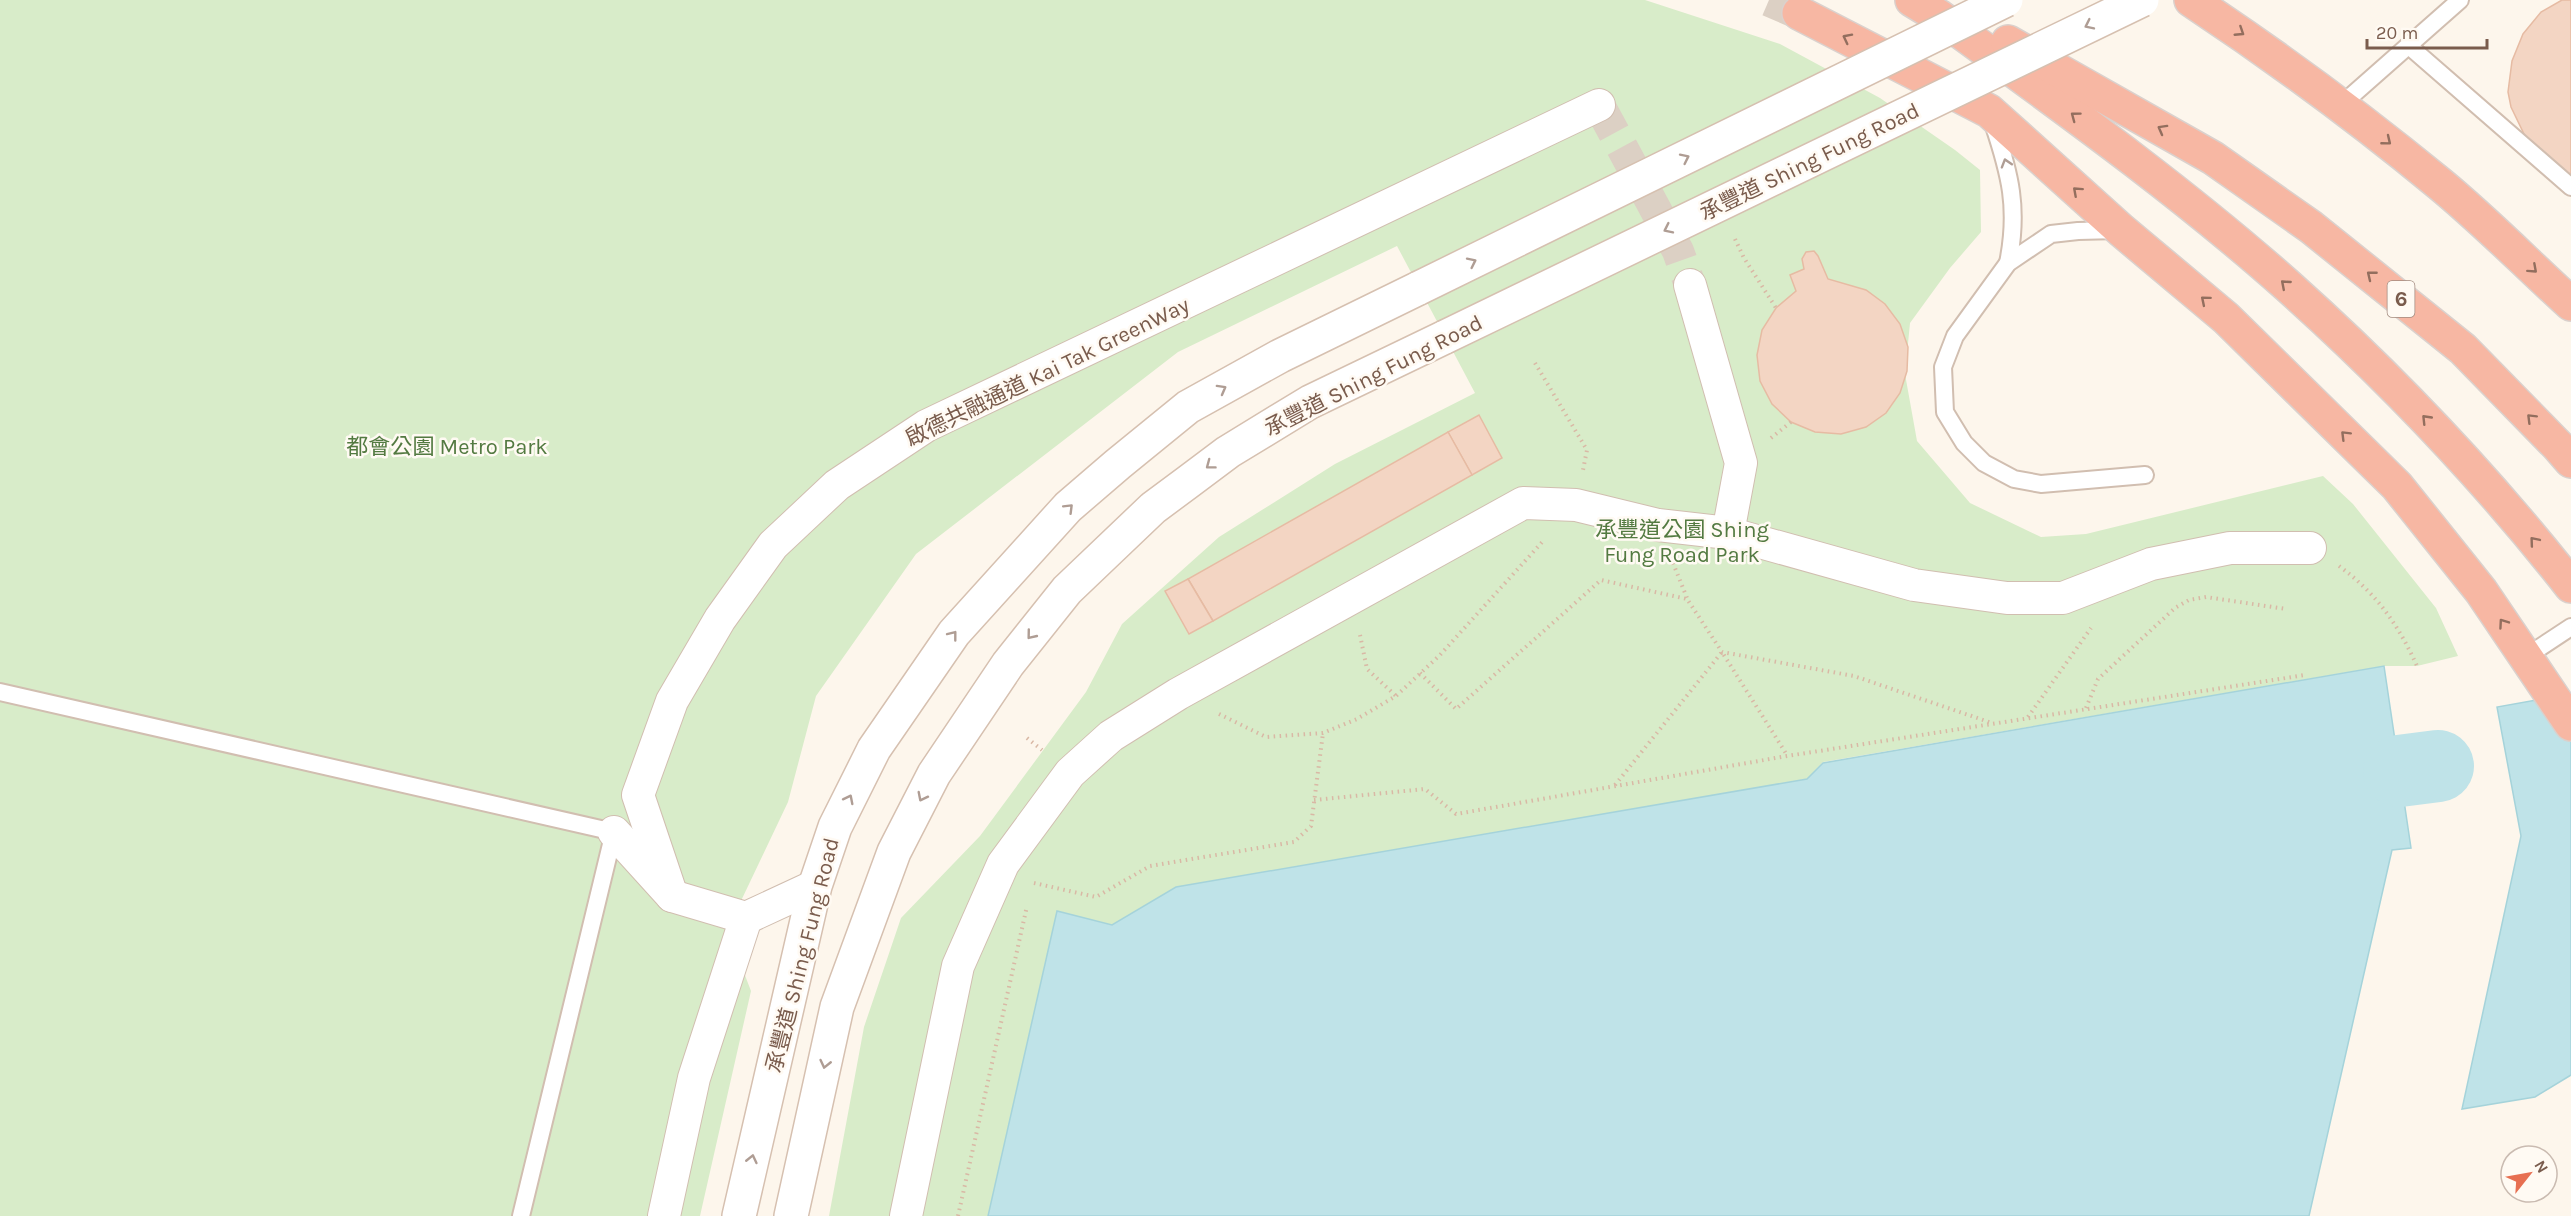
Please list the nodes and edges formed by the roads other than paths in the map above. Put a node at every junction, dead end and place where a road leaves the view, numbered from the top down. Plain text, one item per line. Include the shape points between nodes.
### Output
1 (1912, 0) edge
2 (1924, 0) edge
3 (2006, 0) edge
4 (2142, 0) edge
5 (2191, 0) edge
6 (2460, 0) edge
7 (1798, 13) tunnel mouth
8 (2409, 46) junction
9 (1599, 105) dead end
10 (2341, 105) junction
11 (1989, 111) junction
12 (2571, 187) edge
13 (2121, 230) junction
14 (2008, 263) junction
15 (1690, 285) tunnel mouth
16 (2571, 304) edge
17 (2571, 461) edge
18 (2145, 475) dead end
19 (1728, 533) junction
20 (2310, 548) road end
21 (2571, 586) edge
22 (2571, 627) edge
23 (2526, 656) junction
24 (0, 692) edge
25 (2571, 724) edge
26 (614, 832) junction
27 (815, 886) junction
28 (672, 896) junction
29 (746, 918) junction
30 (521, 1216) edge
31 (664, 1216) edge
32 (739, 1216) edge
33 (791, 1216) edge
34 (906, 1216) edge

21 -> 1 highway via 2467,461 2401,392 2279,279 2048,96 1940,16
17 -> 2 highway, 6 via 2463,348 2311,227 2213,158 1952,11
27 -> 3 main road, 承豐道 Shing Fung Road, bridge via 835,827 874,749 954,633 1068,507 1188,407 1280,356
4 -> 33 main road, 承豐道 Shing Fung Road, bridge via 1310,402 1228,452 1153,508 1067,590 1008,664 934,774 894,852 837,1006
5 -> 10 highway
6 - 8 lane
11 -> 7 highway
8 - 10 lane
8 - 12 lane
9 - 28 street, 啟德共融通道 Kai Tak GreenWay via 926,426 837,485 773,545 720,619 672,701 638,795
10 -> 16 highway via 2441,185
13 -> 11 highway
14 -> 11 lane via 2013,234 2012,190
13 - 14 lane via 2051,234
23 -> 13 highway via 2474,582 2387,476 2226,318
14 - 18 lane via 1955,336 1943,367 1945,412 1964,443 1984,463 2014,478 2041,484
15 - 19 street via 1741,463
19 - 20 street via 1914,585 2007,598 2063,598 2151,564 2230,548
19 - 34 street via 1658,525 1576,505 1523,503 1178,694 1111,736 1070,773 1003,864 958,966
22 - 23 lane
23 - 25 highway
24 - 26 lane
26 - 28 street
26 - 30 lane
27 - 29 street
32 -> 27 main road, 承豐道 Shing Fung Road
28 - 29 street
29 - 31 street via 694,1078

